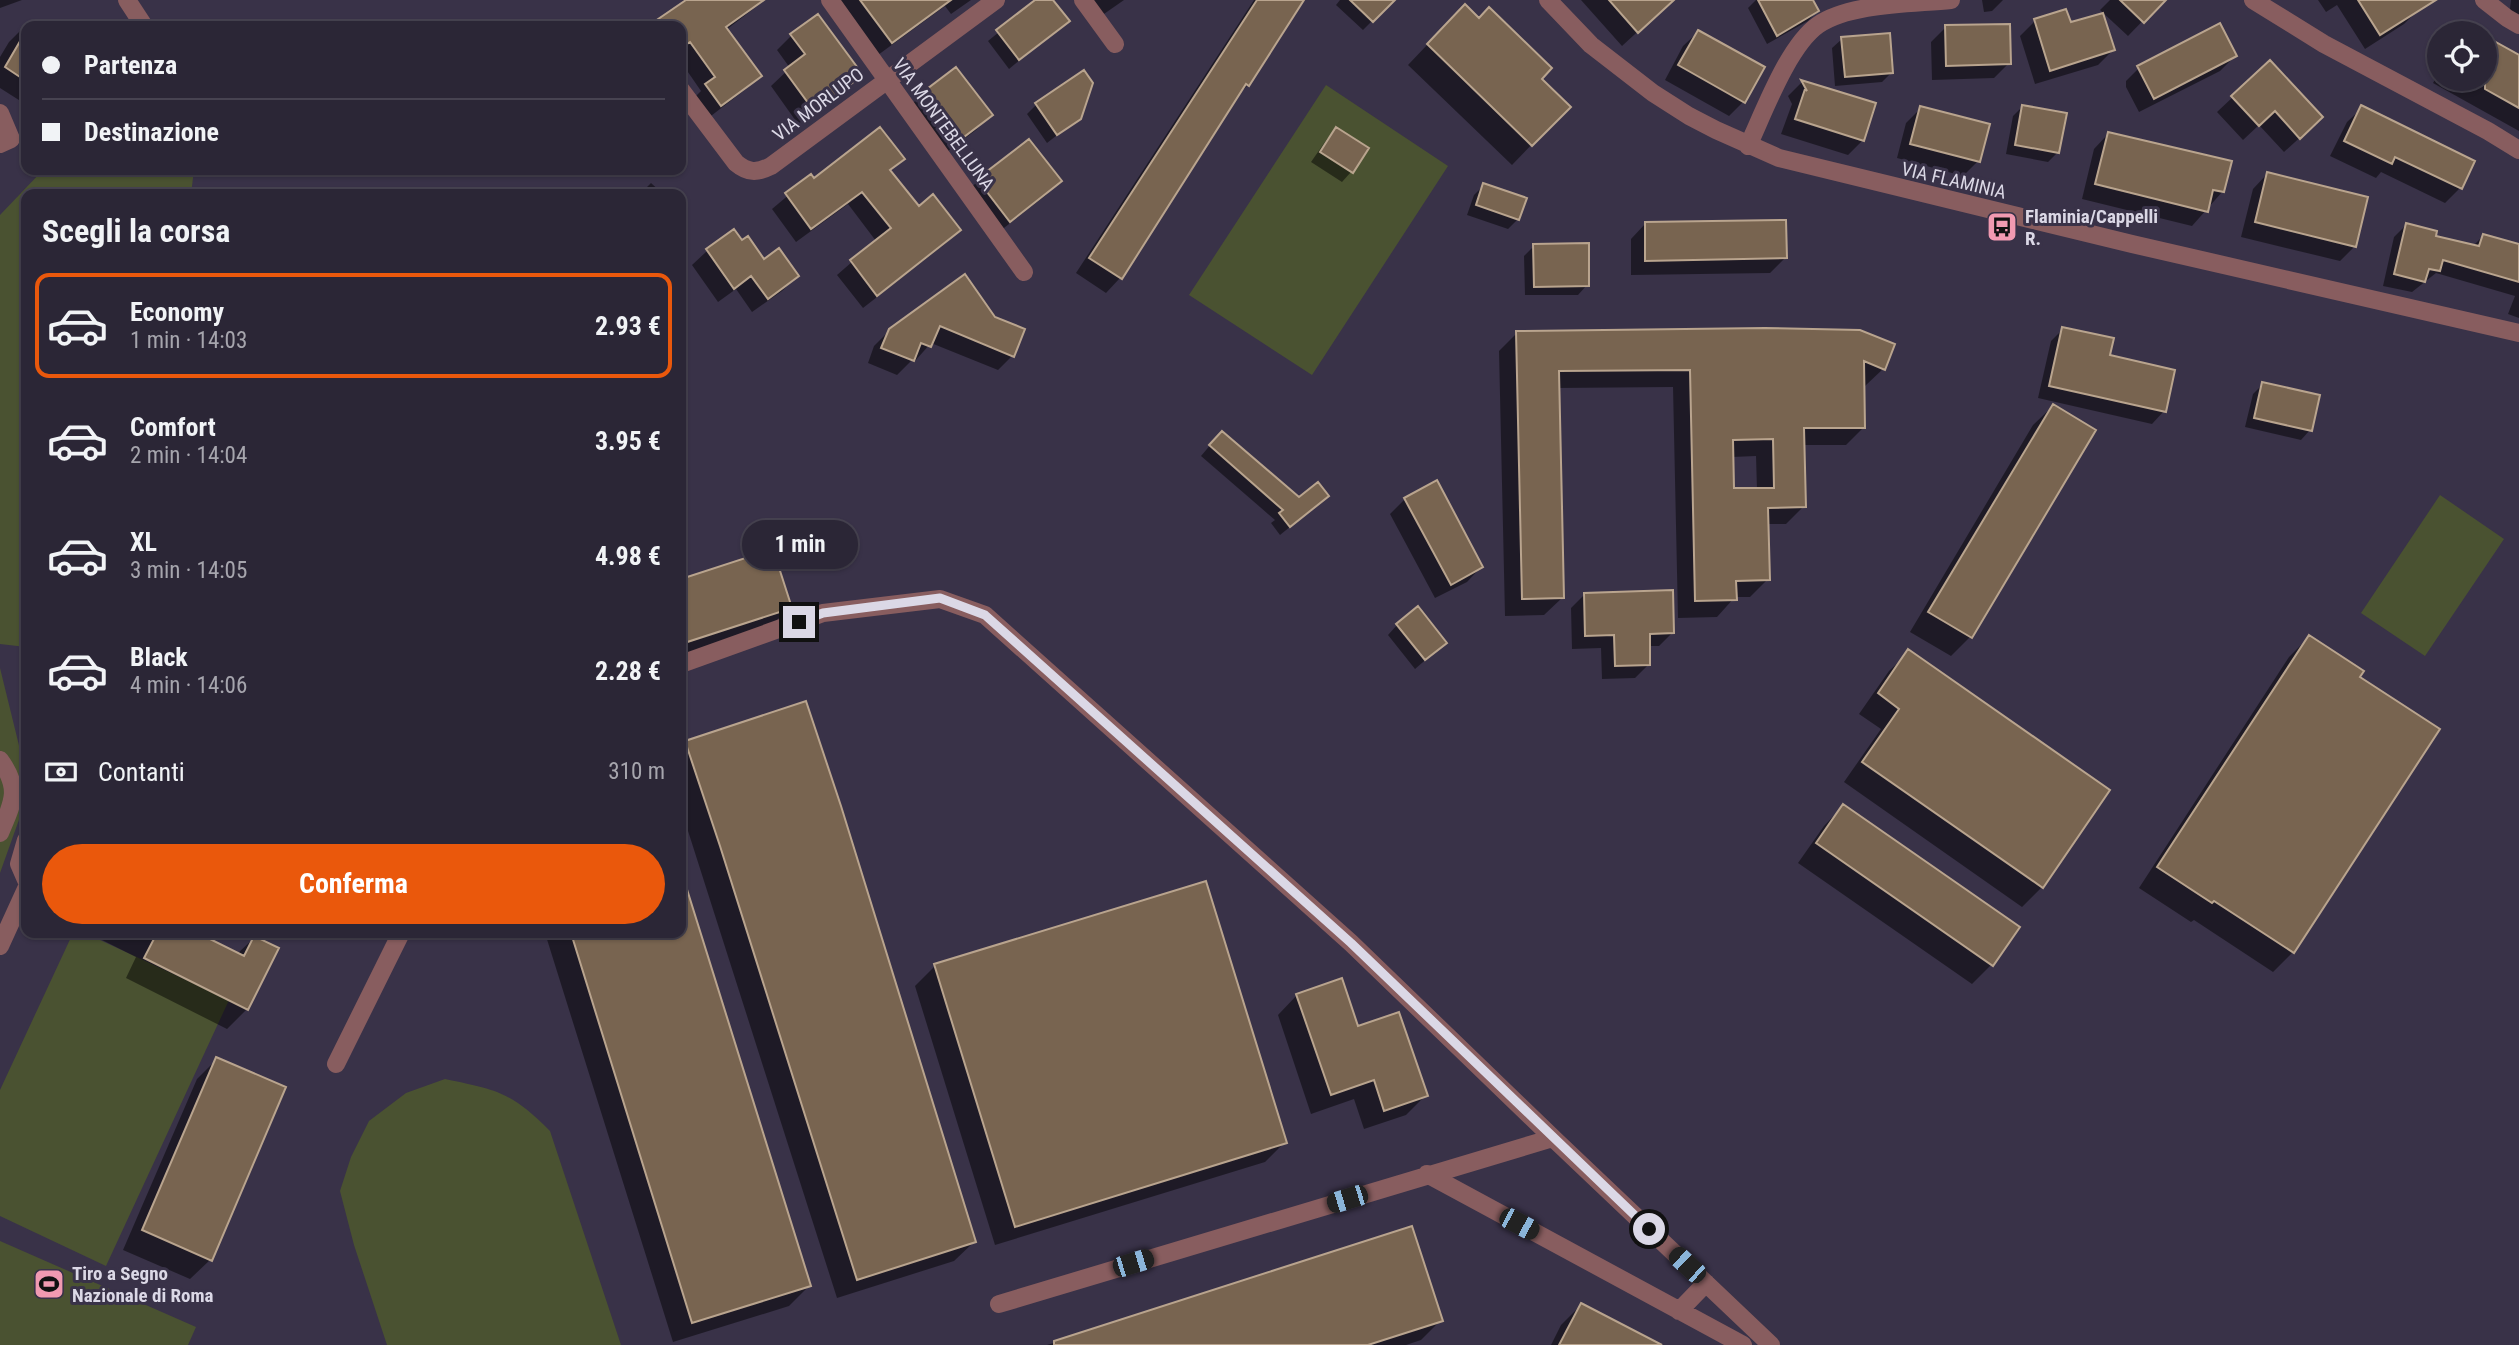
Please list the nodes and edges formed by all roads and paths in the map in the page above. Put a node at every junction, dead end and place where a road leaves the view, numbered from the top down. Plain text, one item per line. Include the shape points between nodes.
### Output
1 (127, 0) edge
2 (830, 0) edge
3 (996, 0) edge
4 (1083, 0) edge
5 (1548, 0) edge
6 (1951, 0) edge
7 (2253, 0) edge
8 (2484, 0) edge
9 (141, 21) edge
10 (2519, 25) edge
11 (1115, 44) dead end
12 (886, 79) junction
13 (686, 97) edge
14 (0, 113) edge
15 (0, 144) edge
16 (1748, 146) junction
17 (2519, 150) edge
18 (1024, 272) dead end
19 (2519, 333) edge
20 (686, 662) edge
21 (0, 760) edge
22 (0, 833) edge
23 (21, 900) edge
24 (399, 938) edge
25 (0, 946) edge
26 (336, 1064) dead end
27 (1553, 1138) junction
28 (1427, 1174) junction
29 (1706, 1283) junction
30 (999, 1304) dead end
31 (1679, 1311) junction
32 (1743, 1345) edge
33 (1771, 1345) edge

1 - 9 street
2 - 12 street, VIA MONTEBELLUNA
3 - 12 street, VIA MORLUPO
4 - 11 street
5 - 16 street, VIA FLAMINIA via 1591,45 1653,93
6 - 16 street via 1865,9 1819,25 1793,53
7 - 17 street via 2323,44
8 - 10 street
12 - 13 street, VIA MORLUPO via 771,166 752,172 736,163
12 - 18 street, VIA MONTEBELLUNA
14 - 15 street via 10,139
16 - 19 street, VIA FLAMINIA via 1826,171
20 - 27 street via 823,613 940,598 985,615 1351,943
21 - 22 street via 14,788
23 - 25 street
24 - 26 street
27 - 28 street
27 - 29 street
28 - 30 street
28 - 31 street
29 - 31 street
29 - 33 street
31 - 32 street

